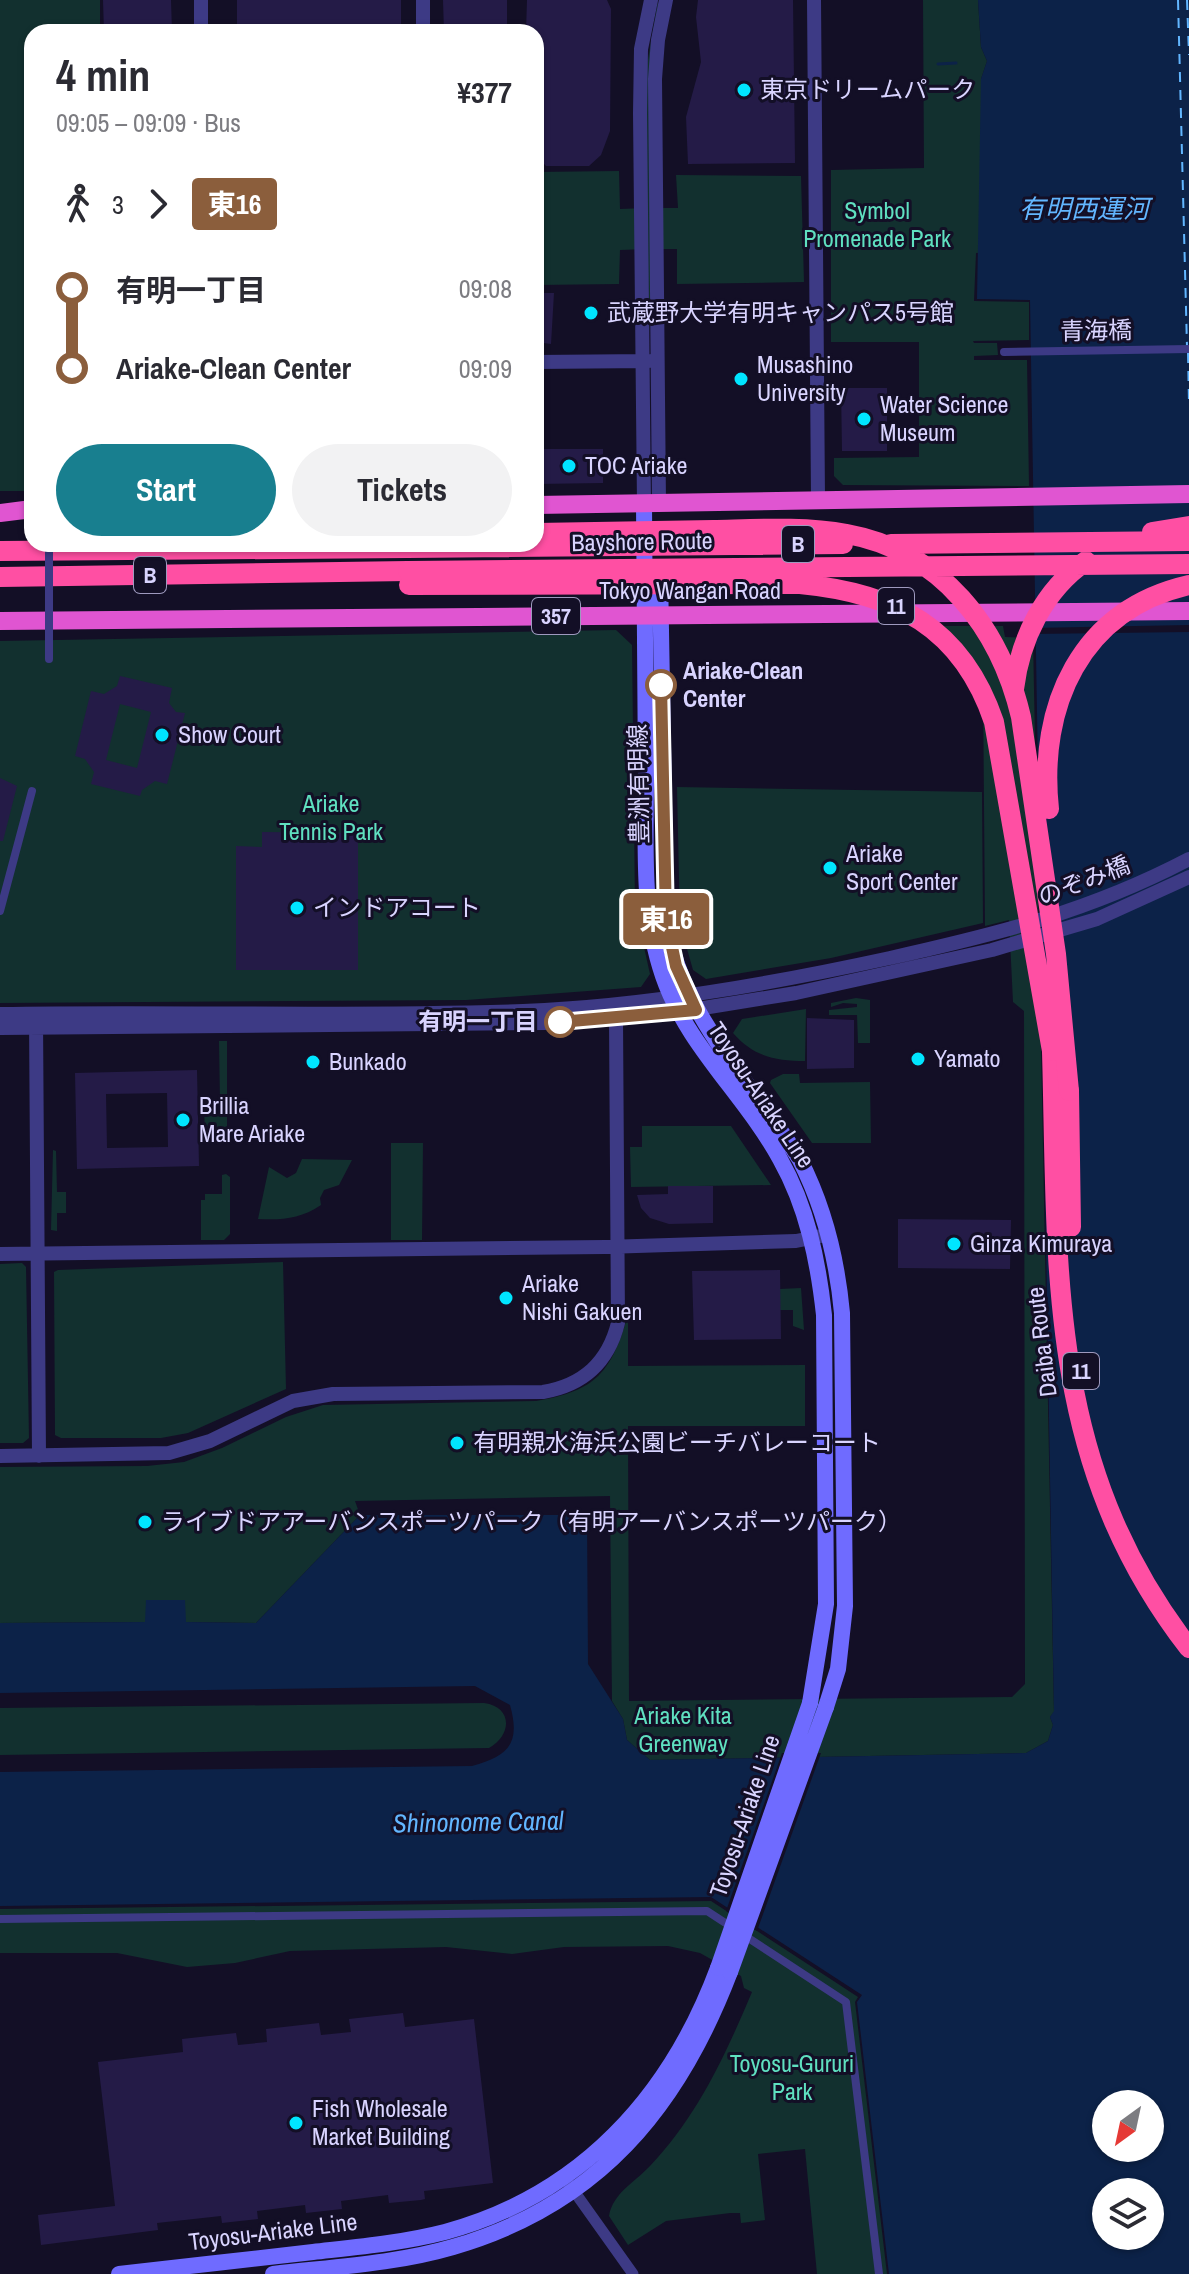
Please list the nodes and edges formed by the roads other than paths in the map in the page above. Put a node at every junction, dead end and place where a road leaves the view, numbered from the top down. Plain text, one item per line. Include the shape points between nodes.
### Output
1 (201, 0) edge
2 (423, 0) edge
3 (651, 0) edge
4 (666, 0) edge
5 (814, 0) edge
6 (201, 24) edge
7 (423, 24) edge
8 (1189, 349) edge
9 (1004, 352) dead end
10 (650, 361) junction
11 (544, 362) edge
12 (1189, 494) edge
13 (818, 498) junction
14 (0, 502) edge
15 (652, 504) junction
16 (544, 505) edge
17 (24, 506) edge
18 (24, 508) edge
19 (0, 513) edge
20 (1189, 526) edge
21 (544, 533) edge
22 (1189, 541) edge
23 (544, 547) edge
24 (0, 551) edge
25 (24, 551) edge
26 (49, 552) edge
27 (1189, 564) edge
28 (0, 577) edge
29 (408, 578) junction
30 (1189, 585) edge
31 (1189, 611) edge
32 (652, 615) junction
33 (108, 620) junction
34 (0, 621) edge
35 (0, 631) edge
36 (49, 659) dead end
37 (32, 791) dead end
38 (1189, 859) edge
39 (1189, 877) edge
40 (0, 911) edge
41 (991, 943) junction
42 (679, 995) junction
43 (688, 1011) junction
44 (0, 1014) edge
45 (616, 1018) junction
46 (36, 1021) junction
47 (0, 1028) edge
48 (1052, 1051) junction
49 (1069, 1091) junction
50 (829, 1234) junction
51 (812, 1239) junction
52 (620, 1246) junction
53 (40, 1252) junction
54 (0, 1254) edge
55 (0, 1456) edge
56 (39, 1456) junction
57 (1189, 1628) edge
58 (843, 1634) junction
59 (1189, 1648) edge
60 (819, 1661) junction
61 (818, 1705) junction
62 (0, 1919) edge
63 (569, 2183) junction
64 (119, 2274) edge
65 (273, 2274) edge
66 (633, 2274) edge
67 (879, 2274) edge

1 - 6 street
2 - 7 street
3 - 10 street via 641,49 640,113
4 - 10 street via 655,79
5 - 13 street
8 - 9 street, 青海橋
10 - 11 street
10 - 15 street
12 - 13 highway
13 - 15 highway
14 - 17 highway
15 - 16 highway
15 - 32 main road, 豊洲有明線
18 - 19 highway
20 - 48 highway, 11, bridge via 1133,537 1079,566 1041,610 1019,662 1015,742 1043,936
21 - 49 highway, 11, bridge via 798,529 847,534 918,560 961,596 996,648 1021,717 1056,954
22 - 23 highway, Bayshore Route / B, bridge
24 - 25 highway, Bayshore Route / B
26 - 36 street, bridge
27 - 29 highway, Bayshore Route / B, bridge
28 - 29 highway, Bayshore Route / B via 299,571
29 - 48 highway, 11, bridge via 800,584 875,597 925,623 964,660 994,722
30 - 49 highway, 11, bridge via 1141,603 1099,635 1070,673 1053,717 1047,788 1067,952
31 - 32 highway, Tokyo Wangan Road / 357, bridge
32 - 33 highway, Tokyo Wangan Road / 357
32 - 42 main road, 豊洲有明線 via 666,919
33 - 34 highway, Tokyo Wangan Road / 357
33 - 35 highway
37 - 40 street
38 - 41 street, のぞみ橋, bridge via 1114,896
39 - 41 street, のぞみ橋, bridge via 1097,919
41 - 42 street
41 - 43 street via 796,993
42 - 43 main road, Toyosu-Ariake Line
42 - 46 street via 523,1011
43 - 45 street
43 - 50 main road, Toyosu-Ariake Line via 800,1160
43 - 51 main road, Toyosu-Ariake Line via 701,1048 779,1157
44 - 46 street
45 - 46 street via 548,1023
45 - 52 street
46 - 47 street
46 - 53 street
48 - 59 highway, Daiba Route / 11 via 1061,1304 1076,1407 1100,1490 1124,1543
49 - 57 highway, Daiba Route / 11 via 1073,1305 1088,1405 1122,1511
50 - 51 street
50 - 58 main road, Toyosu-Ariake Line via 842,1313
51 - 52 street
51 - 60 main road, Toyosu-Ariake Line via 824,1315 826,1604
52 - 53 street
52 - 56 street via 614,1340 599,1365 563,1389 333,1394 293,1401 210,1441 169,1453
53 - 54 street
53 - 56 street
55 - 56 street
58 - 60 main road via 831,1662
58 - 61 main road, Toyosu-Ariake Line via 838,1669
60 - 61 main road, Toyosu-Ariake Line
61 - 63 main road, Toyosu-Ariake Line, bridge via 730,1972 697,2049 673,2089 620,2151
62 - 67 street via 707,1911 846,2002
63 - 64 main road, Toyosu-Ariake Line via 446,2232 399,2242
63 - 65 main road, Toyosu-Ariake Line via 511,2226 452,2248
63 - 66 street

